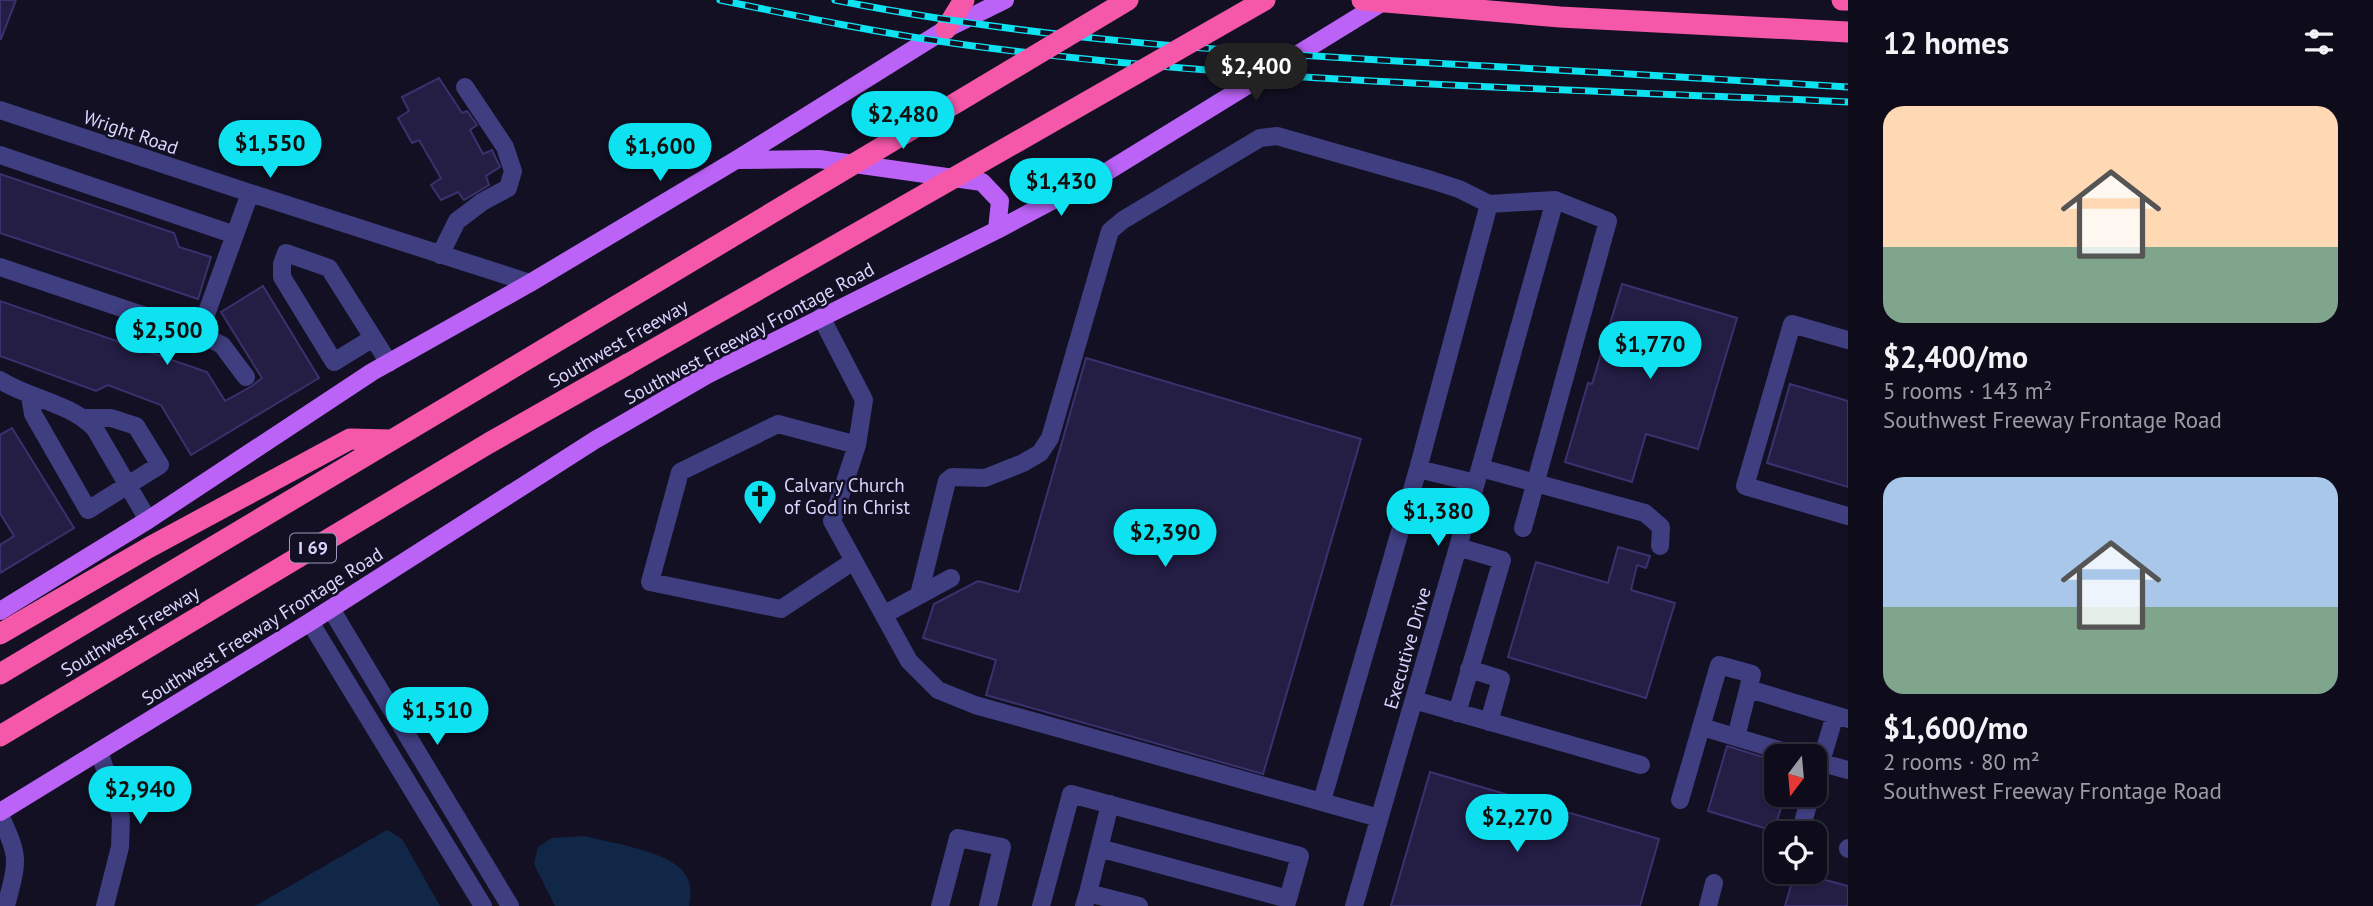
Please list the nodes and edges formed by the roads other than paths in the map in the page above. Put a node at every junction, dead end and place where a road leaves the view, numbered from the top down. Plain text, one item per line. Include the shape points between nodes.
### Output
1 (964, 0) edge
2 (1005, 0) edge
3 (1128, 0) edge
4 (1265, 0) edge
5 (1362, 0) edge
6 (1536, 0) edge
7 (1842, 0) edge
8 (1385, 1) edge
9 (1848, 1) edge
10 (1560, 17) junction
11 (946, 29) junction
12 (1848, 32) edge
13 (466, 87) dead end
14 (0, 110) edge
15 (0, 155) edge
16 (736, 160) junction
17 (250, 194) junction
18 (1555, 200) junction
19 (1489, 204) junction
20 (996, 230) junction
21 (235, 235) junction
22 (440, 255) junction
23 (0, 267) edge
24 (530, 283) junction
25 (821, 317) junction
26 (199, 334) junction
27 (373, 338) junction
28 (1848, 340) edge
29 (389, 363) junction
30 (246, 377) dead end
31 (0, 380) edge
32 (30, 396) junction
33 (84, 418) junction
34 (391, 440) junction
35 (857, 445) junction
36 (1418, 469) junction
37 (1478, 476) junction
38 (1534, 482) junction
39 (128, 485) junction
40 (1848, 516) edge
41 (148, 520) junction
42 (1523, 528) dead end
43 (1660, 546) dead end
44 (1458, 547) junction
45 (852, 562) junction
46 (951, 578) dead end
47 (919, 595) junction
48 (331, 609) junction
49 (0, 611) edge
50 (885, 614) junction
51 (310, 622) junction
52 (0, 634) edge
53 (1469, 669) junction
54 (0, 674) edge
55 (102, 674) junction
56 (1749, 689) junction
57 (1413, 700) junction
58 (1457, 713) junction
59 (1841, 717) edge
60 (1489, 722) junction
61 (1702, 727) junction
62 (0, 736) edge
63 (1736, 737) junction
64 (1827, 744) edge
65 (1764, 745) edge
66 (0, 750) edge
67 (99, 751) junction
68 (1827, 764) edge
69 (1641, 765) dead end
70 (1848, 770) edge
71 (1680, 800) dead end
72 (1322, 802) junction
73 (1111, 804) junction
74 (0, 813) edge
75 (1379, 818) junction
76 (1099, 848) junction
77 (1714, 883) dead end
78 (1086, 899) edge
79 (1287, 903) edge
80 (6, 906) edge
81 (105, 906) edge
82 (483, 906) edge
83 (510, 906) edge
84 (940, 906) edge
85 (987, 906) edge
86 (1041, 906) edge
87 (1139, 906) edge
88 (1354, 906) edge
89 (1708, 906) edge

1 - 11 highway
2 - 11 main road
3 - 34 highway, Southwest Freeway / I 69, bridge
4 - 55 highway, Southwest Freeway / I 69, bridge via 489,443
5 - 8 highway
6 - 10 highway
7 - 9 highway
8 - 10 highway
8 - 20 main road, Southwest Freeway Frontage Road via 1108,171
10 - 12 highway
11 - 16 main road
13 - 22 street via 505,148 513,171 508,188 457,221
14 - 17 street, Wright Road
15 - 21 street
16 - 20 main road via 819,159 982,182 1000,201
16 - 24 main road
17 - 21 street
17 - 22 street, Wright Road
18 - 19 street
18 - 37 street, Executive Drive
18 - 38 street via 1608,221
19 - 36 street
19 - 47 street via 1459,188 1277,136 1260,138 1123,220 1110,231 1050,438 1040,453 1023,463 985,478 952,477 947,481
20 - 25 main road, Southwest Freeway Frontage Road
21 - 26 street
22 - 24 street, Wright Road
23 - 26 street
24 - 29 main road
25 - 35 street via 863,400
25 - 48 main road, Southwest Freeway Frontage Road via 707,375 595,440
26 - 30 street via 222,345
27 - 27 street via 330,268 286,253 282,277 334,362
27 - 29 street
28 - 40 street via 1792,324 1745,486
29 - 41 main road
31 - 32 street
32 - 33 street
32 - 39 street via 33,414 88,510
33 - 39 street
33 - 39 street via 111,418 136,426 160,464
34 - 52 highway via 350,439
34 - 54 highway, Southwest Freeway / I 69
35 - 45 street via 832,521
35 - 45 street via 778,424 680,472 650,582 781,609
36 - 37 street
36 - 72 street
37 - 38 street
37 - 44 street, Executive Drive
38 - 42 street
38 - 43 street via 1645,513 1661,527
39 - 41 street
41 - 49 main road
44 - 53 street via 1502,560
44 - 57 street, Executive Drive
45 - 50 street
46 - 47 street
47 - 50 street
48 - 51 main road, Southwest Freeway Frontage Road
48 - 83 street
50 - 72 street via 909,662 938,690 975,705
51 - 67 main road, Southwest Freeway Frontage Road
51 - 82 street
53 - 58 street
53 - 60 street via 1501,679
55 - 62 highway, Southwest Freeway / I 69
55 - 66 highway
56 - 59 street
56 - 61 street via 1752,674 1720,665
56 - 63 street
57 - 58 street
57 - 75 street, Executive Drive
58 - 60 street
59 - 64 street
60 - 69 street
61 - 63 street
61 - 71 street
63 - 65 street
67 - 74 main road, Southwest Freeway Frontage Road
67 - 81 street via 121,818 120,847
68 - 70 street
72 - 75 street
73 - 76 street
73 - 79 street via 1300,856
73 - 86 street via 1071,794
74 - 80 street via 16,855
75 - 88 street, Executive Drive
76 - 78 street
76 - 79 street
77 - 89 street
78 - 87 street
84 - 85 street via 958,838 1002,848

